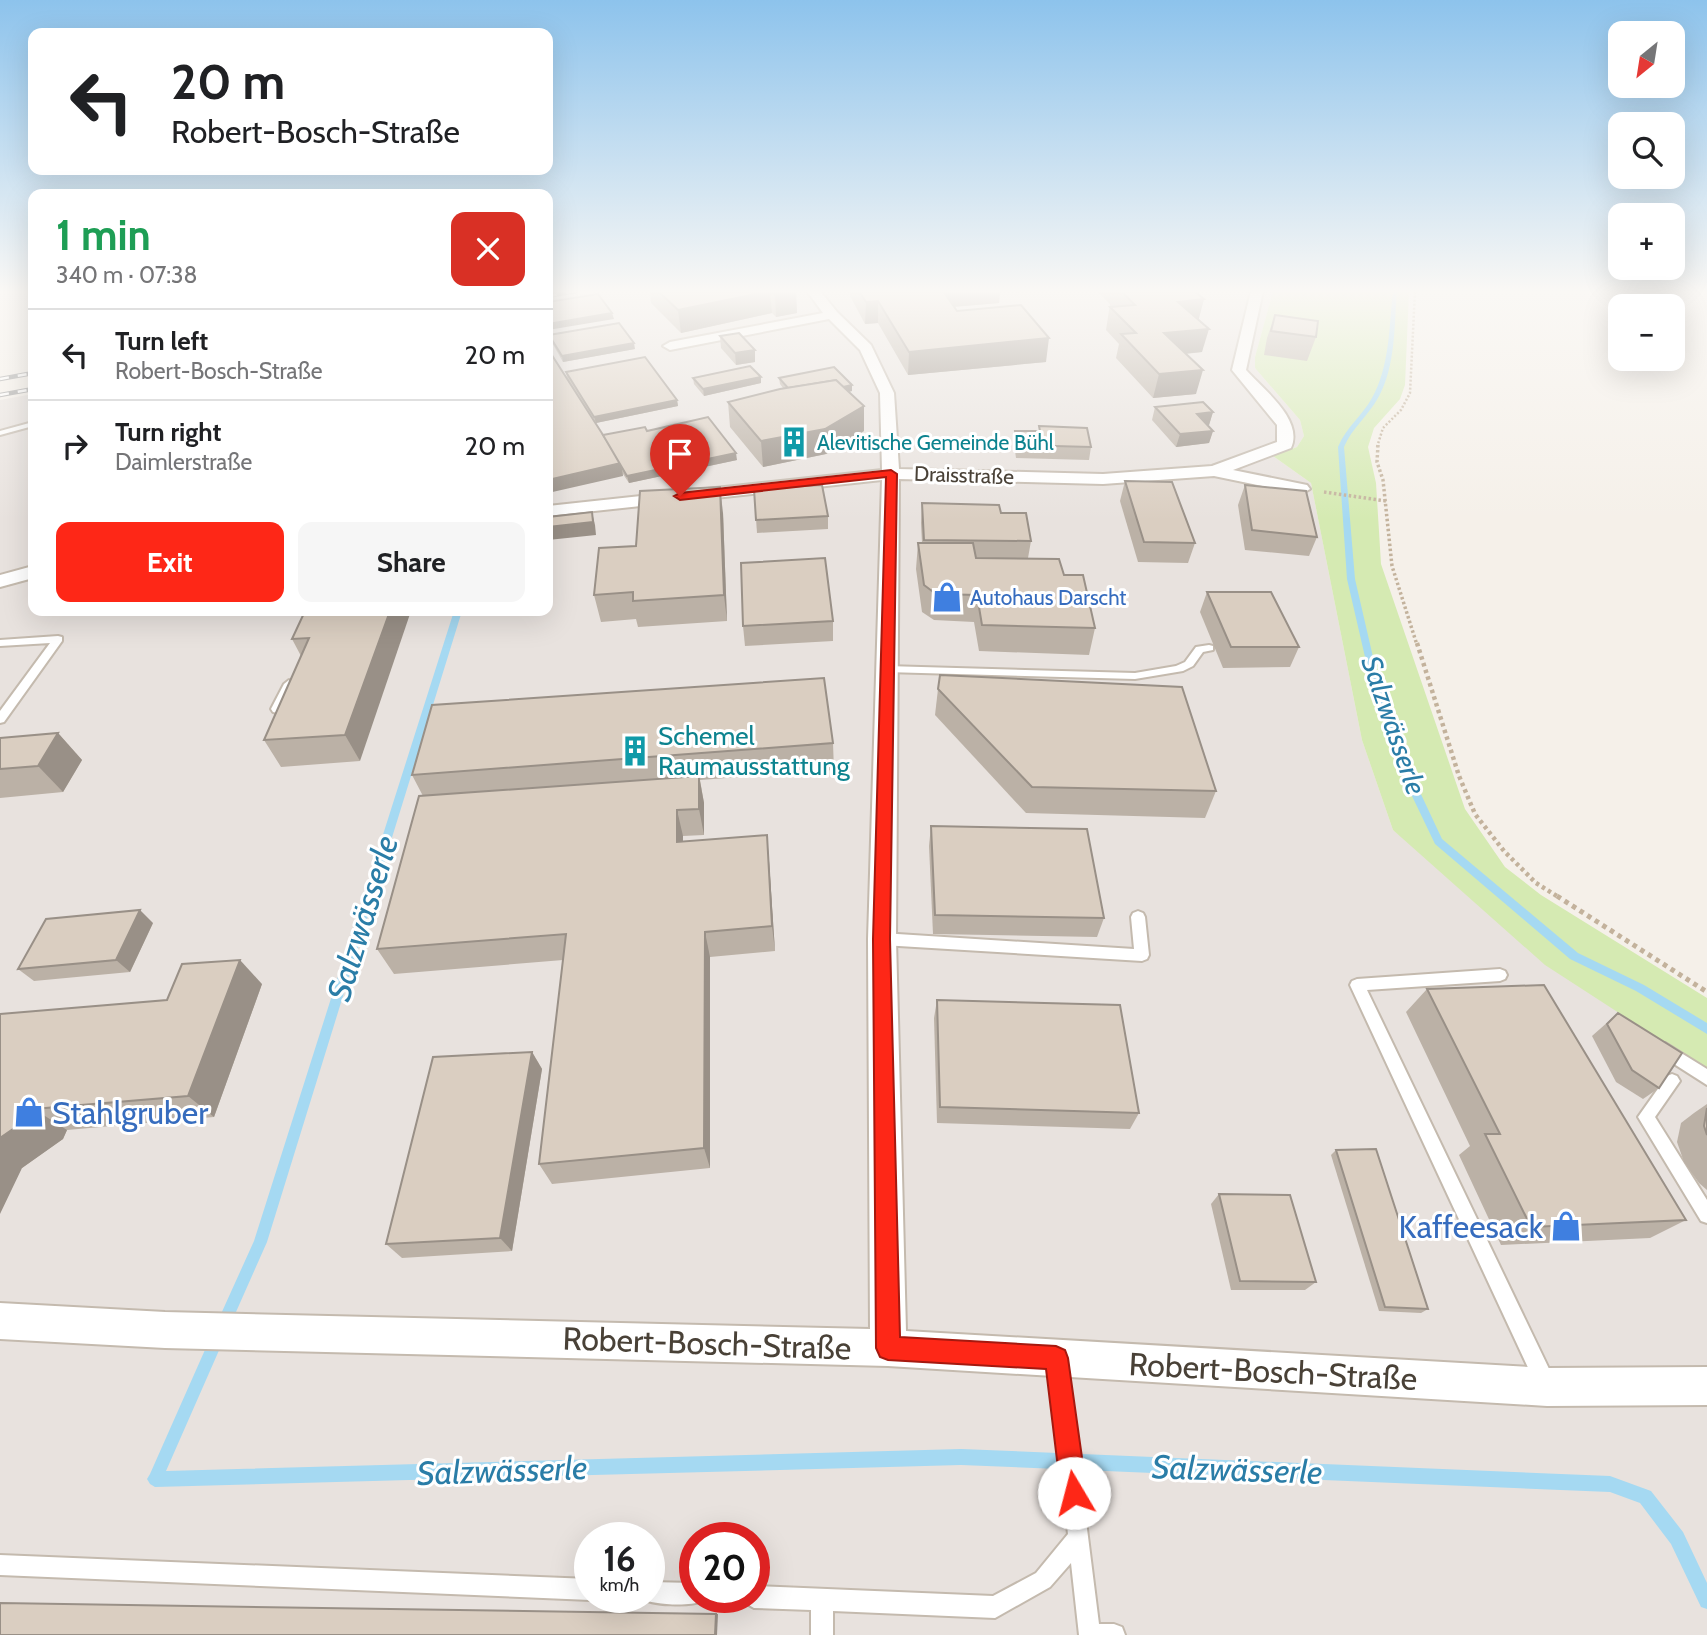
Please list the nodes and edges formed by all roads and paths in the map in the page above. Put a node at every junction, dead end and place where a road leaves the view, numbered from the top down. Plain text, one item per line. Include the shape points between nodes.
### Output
1 (875, 367) edge
2 (1241, 367) edge
3 (1411, 367) edge
4 (28, 425) edge
5 (0, 433) edge
6 (1214, 471) junction
7 (891, 474) junction
8 (1301, 489) joint
9 (1386, 501) junction
10 (553, 510) edge
11 (28, 573) edge
12 (0, 581) edge
13 (0, 643) edge
14 (1209, 648) dead end
15 (886, 669) junction
16 (294, 674) edge
17 (277, 709) edge
18 (0, 719) edge
19 (1138, 918) dead end
20 (881, 939) junction
21 (1500, 975) dead end
22 (1707, 992) edge
23 (1665, 1050) edge
24 (1707, 1078) edge
25 (1672, 1081) edge
26 (1707, 1215) edge
27 (0, 1321) edge
28 (888, 1348) junction
29 (1056, 1358) junction
30 (1707, 1385) edge
31 (1547, 1387) junction
32 (1078, 1538) junction
33 (0, 1565) edge
34 (574, 1589) edge
35 (770, 1598) edge
36 (822, 1600) junction
37 (1090, 1634) edge
38 (822, 1635) edge
39 (1114, 1635) edge

1 - 7 street via 887,393
2 - 6 street, Draisstraße via 1285,424 1285,445
3 - 9 path via 1410,393 1383,428 1377,448
4 - 5 lane
6 - 7 street, Draisstraße via 1102,479
6 - 8 street, Draisstraße
7 - 10 street, Draisstraße
7 - 15 street
8 - 9 path
9 - 22 path via 1392,566 1404,610 1475,814 1536,883
11 - 12 street
13 - 18 lane via 58,639
14 - 15 lane via 1200,649 1189,664 1178,669 1135,676
15 - 20 street
16 - 17 lane
19 - 20 lane via 1142,955
20 - 28 street
21 - 31 lane via 1357,985
23 - 24 lane
25 - 26 lane via 1646,1117
27 - 28 street, Robert-Bosch-Straße via 165,1330
28 - 29 street, Robert-Bosch-Straße
29 - 31 street, Robert-Bosch-Straße
29 - 32 lane
30 - 31 street, Robert-Bosch-Straße
32 - 36 lane via 1044,1580 995,1607
32 - 37 lane
33 - 34 lane
35 - 36 lane
36 - 38 lane
37 - 39 lane

